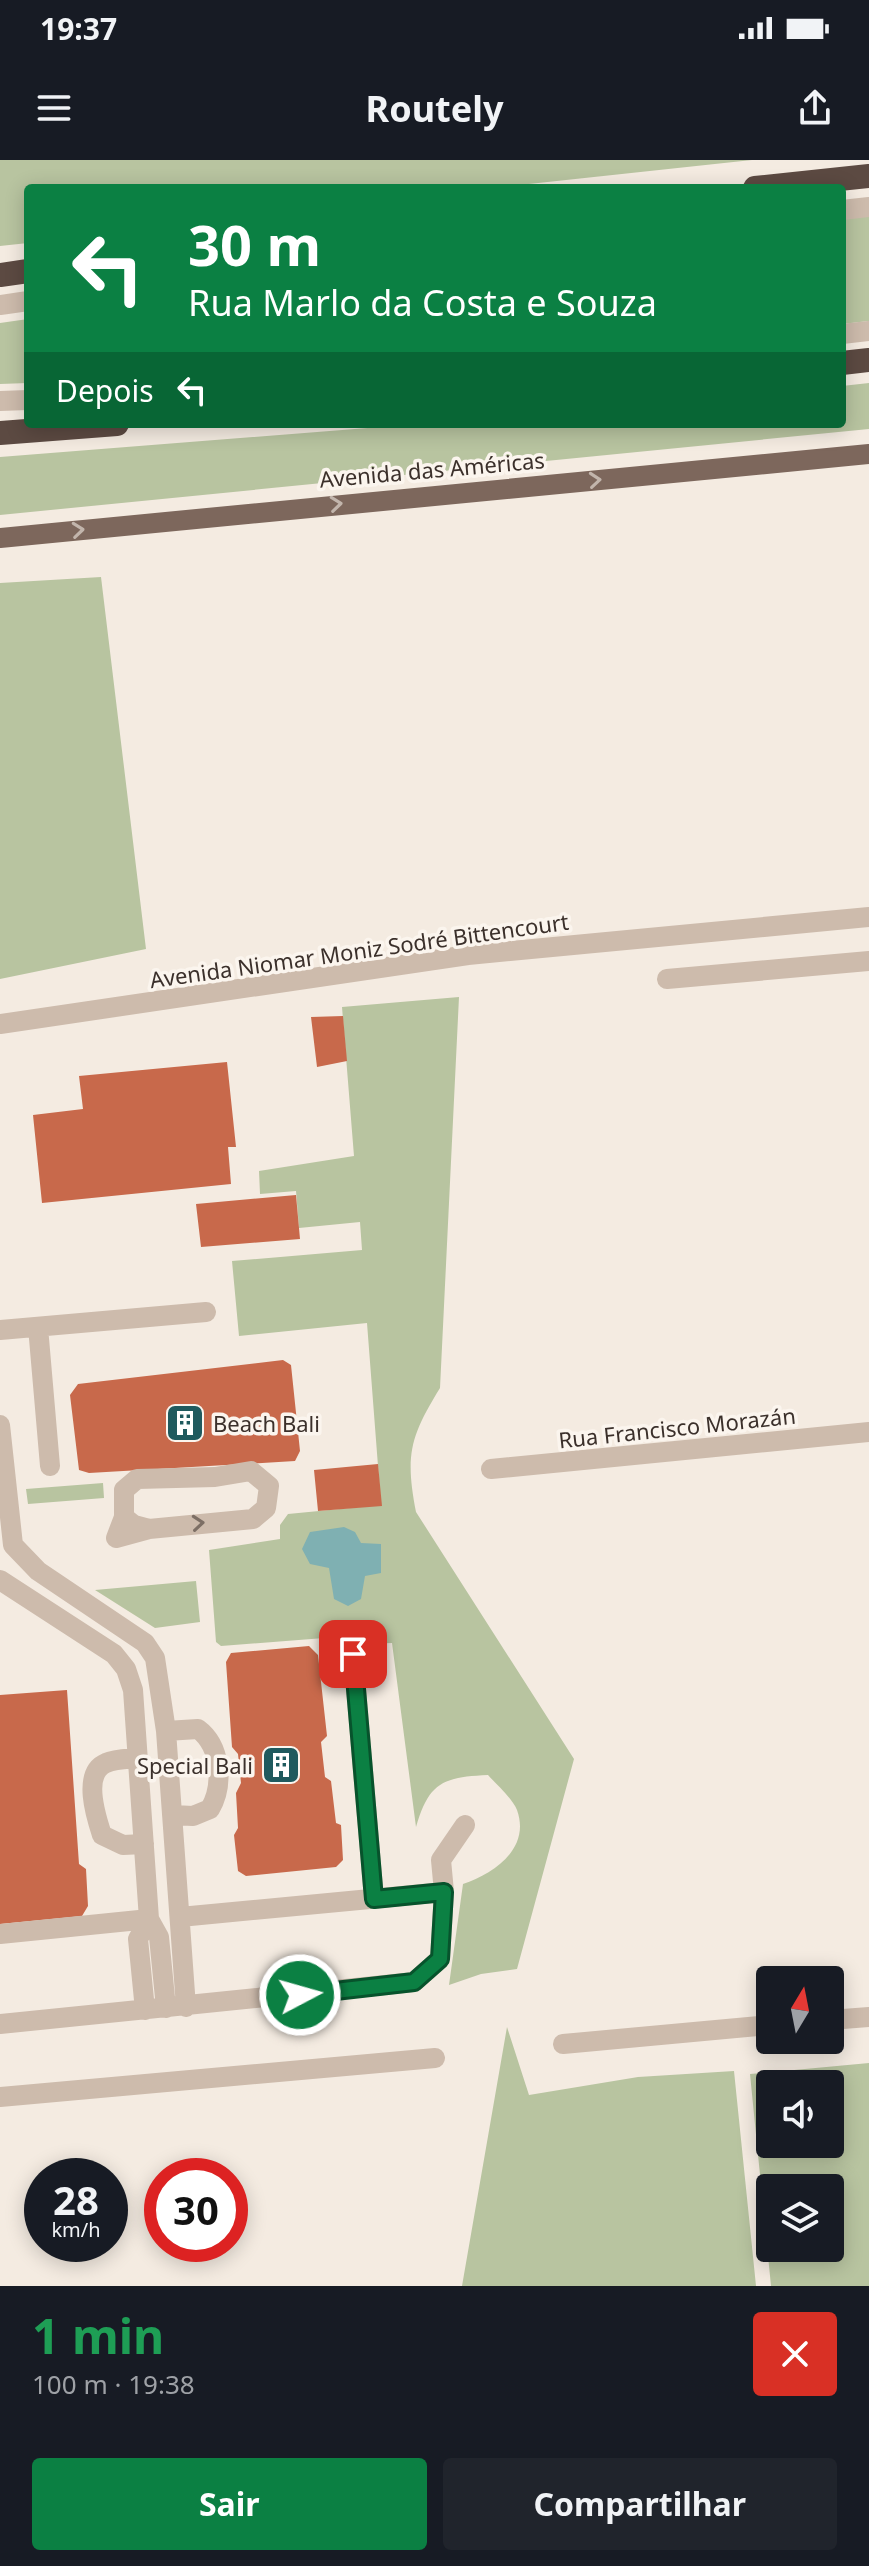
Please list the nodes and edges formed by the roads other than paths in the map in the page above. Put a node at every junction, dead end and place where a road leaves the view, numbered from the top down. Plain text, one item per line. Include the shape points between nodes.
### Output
1 (869, 176) edge
2 (793, 184) edge
3 (869, 207) edge
4 (846, 210) edge
5 (24, 272) edge
6 (0, 275) edge
7 (24, 302) edge
8 (0, 305) edge
9 (869, 331) edge
10 (846, 334) edge
11 (869, 360) edge
12 (846, 363) edge
13 (24, 400) edge
14 (0, 401) edge
15 (65, 428) edge
16 (0, 433) edge
17 (869, 454) edge
18 (0, 538) edge
19 (869, 917) edge
20 (869, 961) edge
21 (667, 979) dead end
22 (0, 1024) edge
23 (206, 1312) dead end
24 (38, 1327) junction
25 (0, 1330) edge
26 (0, 1425) edge
27 (869, 1432) edge
28 (50, 1466) dead end
29 (491, 1469) dead end
30 (149, 1529) joint
31 (0, 1580) edge
32 (353, 1654) dead end
33 (166, 1731) junction
34 (138, 1758) junction
35 (173, 1815) junction
36 (465, 1825) dead end
37 (144, 1844) junction
38 (444, 1892) junction
39 (374, 1899) junction
40 (180, 1917) junction
41 (149, 1919) junction
42 (0, 1934) edge
43 (176, 2008) junction
44 (145, 2010) junction
45 (869, 2017) edge
46 (844, 2019) edge
47 (0, 2024) edge
48 (756, 2026) edge
49 (563, 2044) dead end
50 (435, 2058) dead end
51 (0, 2097) edge

1 - 2 highway
3 - 4 street
5 - 6 highway
7 - 8 street
9 - 10 street
11 - 12 highway
13 - 14 street
15 - 16 highway
18 -> 17 main road, Avenida das Américas
19 - 22 street, Avenida Niomar Moniz Sodré Bittencourt via 468,955
20 - 21 street
23 - 24 street
24 - 25 street
24 - 28 street
26 - 33 street via 13,1545 38,1571 145,1643 155,1658
27 - 29 street, Rua Francisco Morazán
30 -> 30 street via 253,1519 266,1508 269,1486 251,1471 137,1479 124,1490 124,1517
31 - 34 street via 114,1654 126,1669 133,1690
32 - 39 street
33 - 35 street
33 - 35 street via 198,1729 208,1737 216,1760 218,1788 210,1809 193,1816
34 - 37 street
34 - 37 street via 101,1765 92,1800 102,1835 123,1845
35 - 40 street
36 - 38 street via 441,1860
37 - 41 street
38 - 39 street
38 - 43 street via 440,1959 414,1982
39 - 40 street
40 - 43 street
41 - 42 street
41 - 43 street via 159,1937
41 - 44 street via 138,1939
43 - 44 street
44 - 47 street
45 - 46 street
48 - 49 street
50 - 51 street

